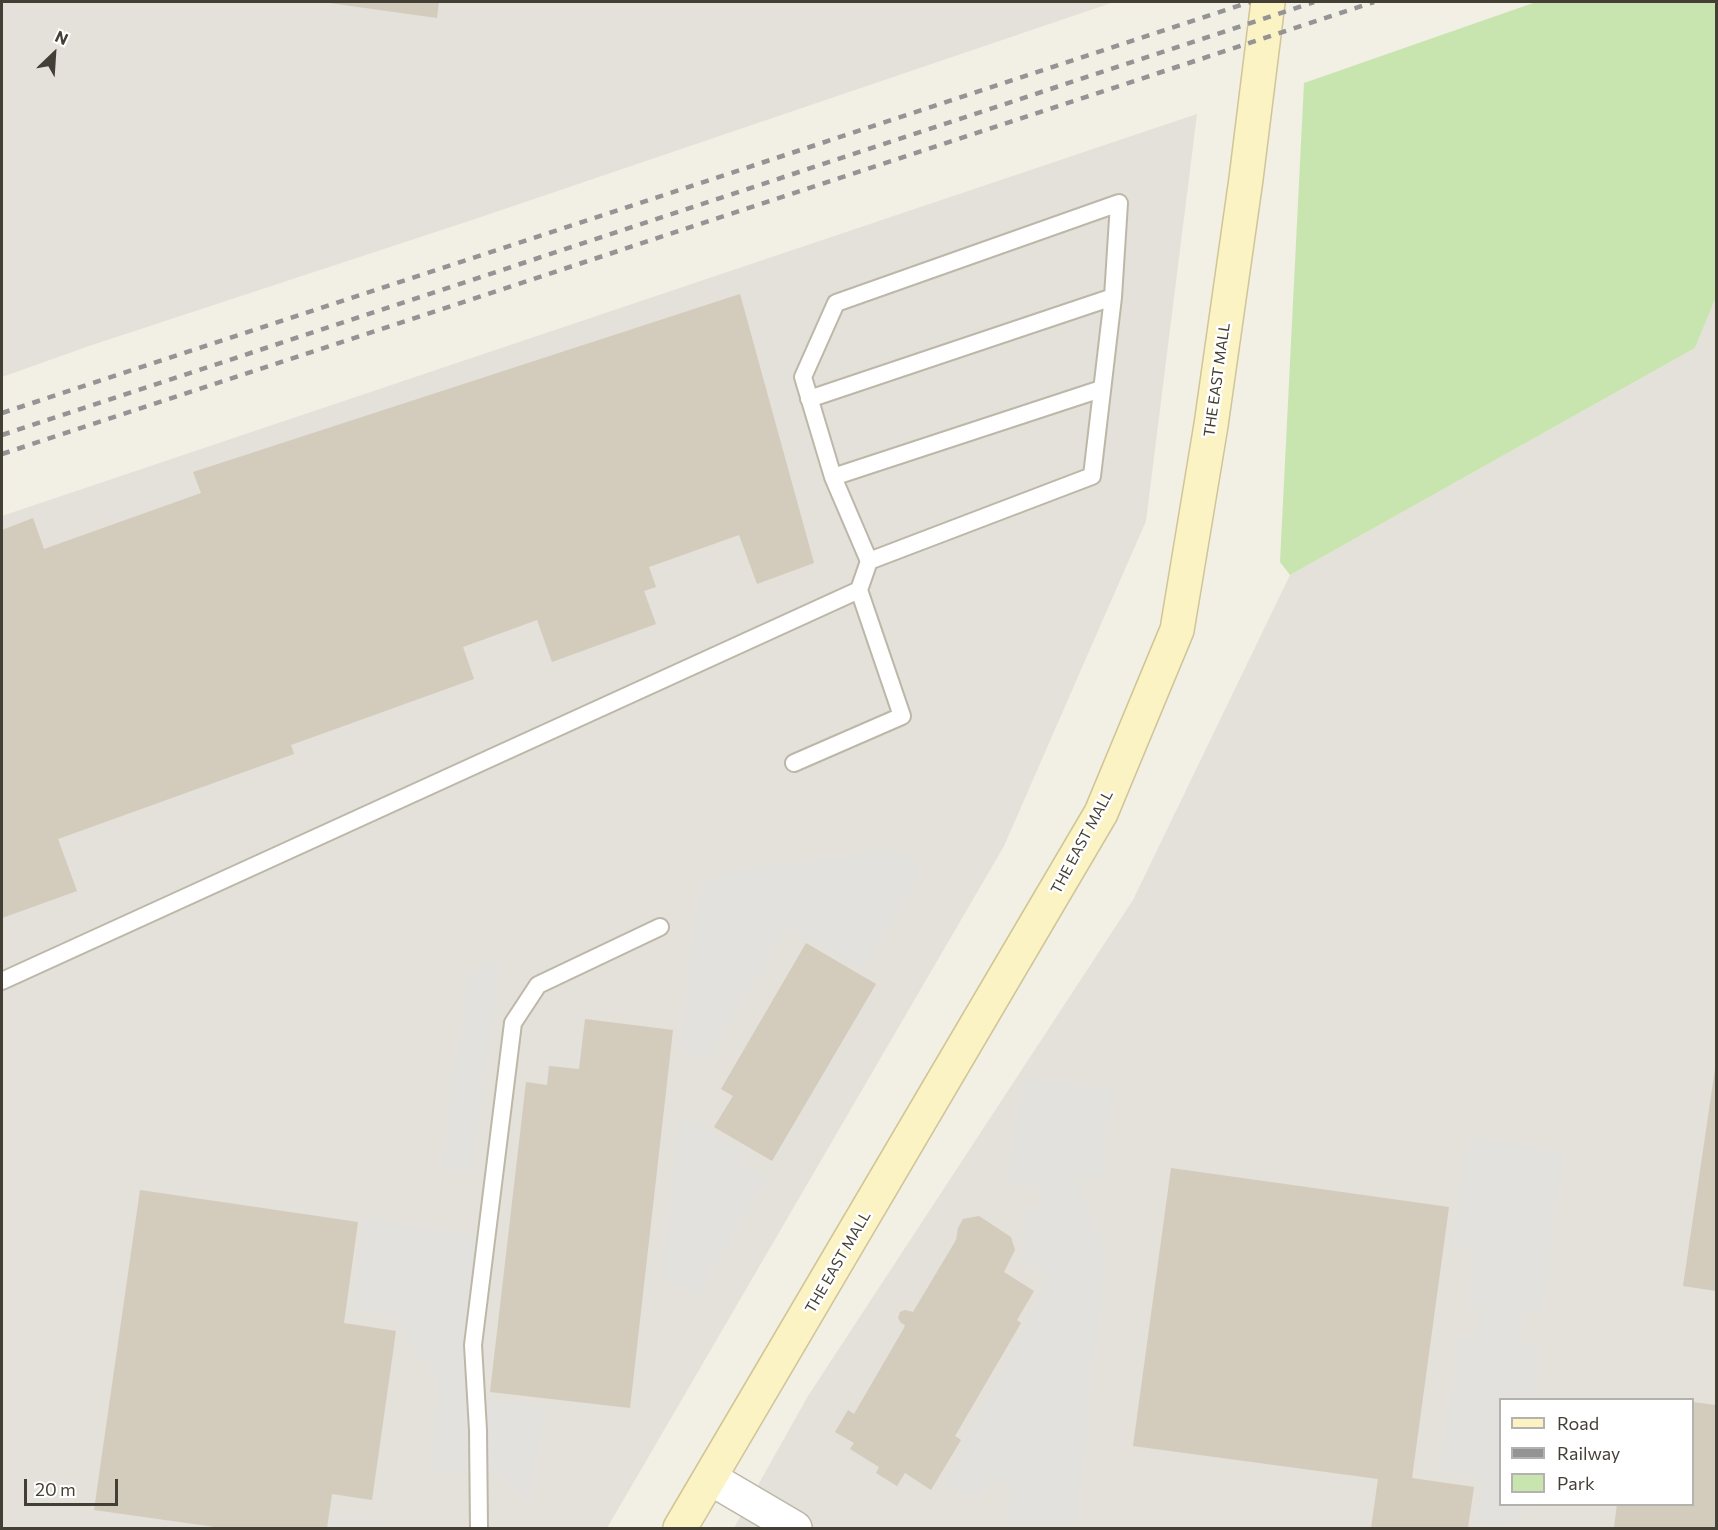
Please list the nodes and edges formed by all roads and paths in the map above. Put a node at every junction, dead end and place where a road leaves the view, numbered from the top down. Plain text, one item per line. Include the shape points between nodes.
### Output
1 (1268, 2) edge
2 (1113, 297) junction
3 (1101, 389) junction
4 (810, 399) junction
5 (833, 477) junction
6 (869, 561) junction
7 (859, 590) junction
8 (794, 763) dead end
9 (660, 927) dead end
10 (2, 981) edge
11 (710, 1478) junction
12 (479, 1528) edge
13 (680, 1528) edge
14 (795, 1528) edge

1 - 11 main road, THE EAST MALL via 1246,179 1177,630 1101,813
2 - 3 lane
2 - 4 lane
2 - 4 lane via 1119,204 836,303 803,377
3 - 5 lane
3 - 6 lane via 1092,476
4 - 5 lane
5 - 6 lane
6 - 7 lane
7 - 8 lane via 902,716
7 - 10 lane
9 - 12 lane via 538,985 513,1023 473,1346
11 - 13 main road, THE EAST MALL
11 - 14 street

